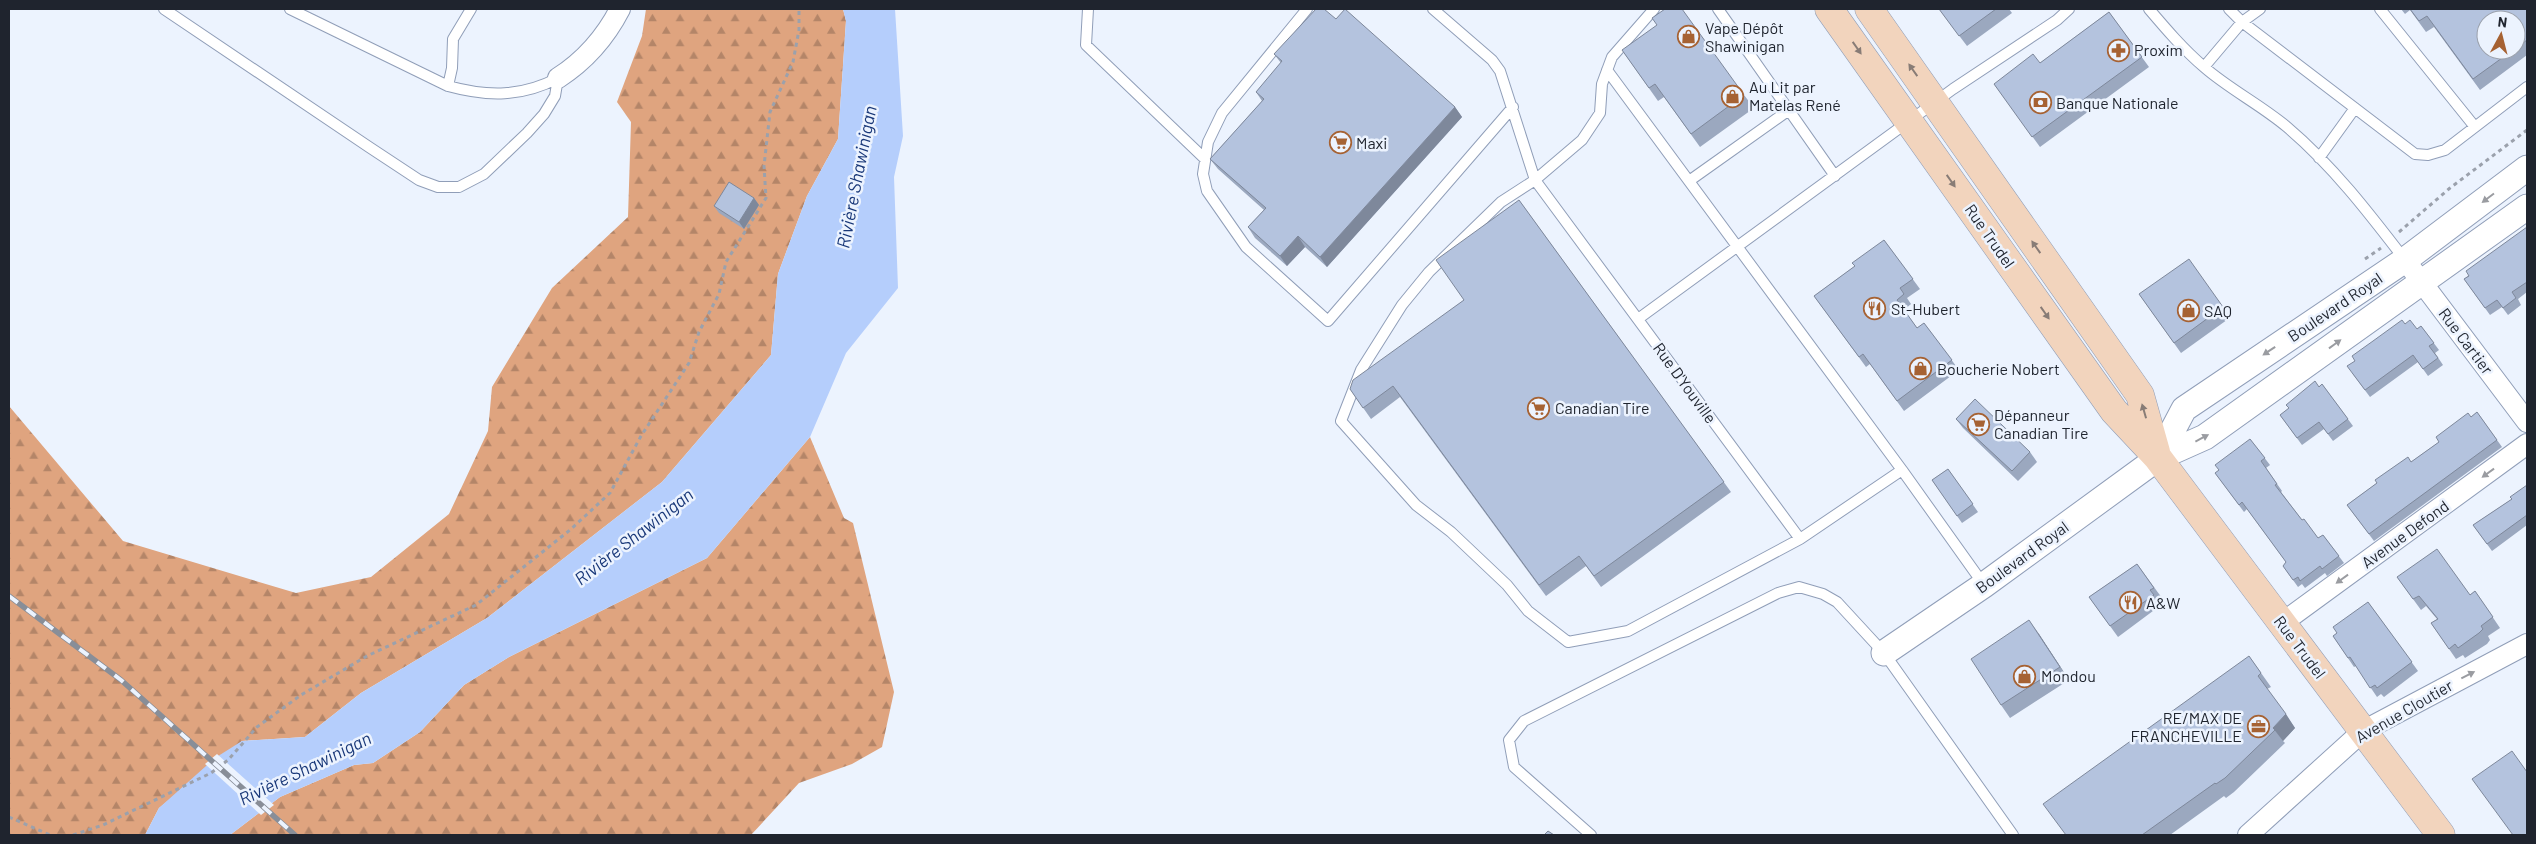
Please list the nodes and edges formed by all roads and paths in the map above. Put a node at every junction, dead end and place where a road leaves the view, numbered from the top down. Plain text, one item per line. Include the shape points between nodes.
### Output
1 (164, 9) edge
2 (290, 9) edge
3 (471, 9) edge
4 (620, 9) edge
5 (799, 9) edge
6 (1088, 9) edge
7 (1307, 9) edge
8 (1433, 9) edge
9 (1654, 9) edge
10 (1718, 9) edge
11 (1829, 9) edge
12 (1869, 9) edge
13 (2070, 9) edge
14 (2149, 9) edge
15 (2229, 9) edge
16 (2260, 9) edge
17 (2380, 9) edge
18 (2242, 22) junction
19 (2204, 67) junction
20 (1607, 70) junction
21 (558, 78) junction
22 (448, 86) junction
23 (2527, 87) edge
24 (1936, 102) junction
25 (1512, 107) junction
26 (2355, 108) junction
27 (1789, 110) junction
28 (1909, 122) junction
29 (2475, 127) junction
30 (2527, 130) edge
31 (2319, 158) junction
32 (1205, 159) junction
33 (2527, 168) edge
34 (1835, 176) junction
35 (1535, 180) junction
36 (1689, 181) junction
37 (2527, 207) edge
38 (2390, 240) junction
39 (1738, 247) junction
40 (2405, 260) junction
41 (2359, 263) dead end
42 (2422, 282) junction
43 (1638, 320) junction
44 (2527, 422) edge
45 (2527, 444) edge
46 (2158, 458) junction
47 (1902, 470) junction
48 (1800, 540) junction
49 (1984, 585) junction
50 (2282, 623) junction
51 (2527, 644) edge
52 (1884, 653) junction
53 (2363, 731) junction
54 (9, 817) edge
55 (50, 835) edge
56 (73, 835) edge
57 (1591, 835) edge
58 (2013, 835) edge
59 (2248, 835) edge
60 (2442, 835) edge

1 - 21 lane via 419,180 438,187 459,187 484,174 544,114 555,96
2 - 22 lane
3 - 22 lane via 453,39
4 - 21 street via 590,53
5 - 56 path via 793,62 770,112 764,166 766,198 726,262 719,294 698,332 689,363 641,436 610,493 570,530 476,605 368,656 301,695 257,727 228,760 211,773 103,825
6 - 32 lane via 1086,45
7 - 32 lane via 1222,113 1208,142
8 - 25 lane, Rue D'Youville via 1492,60 1500,71
9 - 20 lane via 1612,57
10 - 27 lane
11 -> 28 main road, Rue Trudel
24 -> 12 main road, Rue Trudel
13 - 24 lane
14 - 19 lane
15 - 18 lane
16 - 18 lane
17 - 29 lane
18 - 19 lane
18 - 26 lane
19 - 31 lane via 2287,127
20 - 35 lane via 1602,84 1600,113 1582,140
20 - 36 lane
21 - 22 lane via 535,88 504,94
23 - 29 lane
24 - 28 lane
46 -> 24 main road, Rue Trudel via 2140,395
25 - 32 lane via 1328,320 1246,246 1207,191 1202,174
25 - 35 lane, Rue D'Youville
26 - 29 lane via 2415,154 2428,155 2444,150
26 - 31 lane
27 - 34 lane
27 - 36 lane
28 - 34 lane
28 -> 46 main road, Rue Trudel via 2114,411
30 - 38 path via 2450,188
31 - 38 lane
33 -> 40 street, Boulevard Royal
34 - 39 lane
35 - 43 lane, Rue D'Youville
35 - 48 lane via 1501,202 1429,272 1402,305 1361,370 1341,421 1416,505 1451,532 1507,585 1528,611 1568,642 1628,631
36 - 39 lane
37 - 42 street, Boulevard Royal
38 - 40 lane
38 - 41 path
39 - 43 lane
39 - 47 lane
40 - 42 street, Rue Cartier
40 -> 46 street, Boulevard Royal via 2184,409
42 - 44 street, Rue Cartier
46 -> 42 street, Boulevard Royal via 2205,437
43 - 48 lane, Rue D'Youville
45 -> 50 street, Avenue Defond
46 - 49 street, Boulevard Royal
46 - 50 main road, Rue Trudel
47 - 48 lane
47 - 49 lane
49 - 52 street, Boulevard Royal
50 - 53 main road, Rue Trudel
53 -> 51 street, Avenue Cloutier
52 - 57 lane via 1837,602 1799,587 1778,594 1524,721 1509,740 1514,767
52 - 58 lane
53 - 59 street, Avenue Cloutier
53 - 60 main road, Rue Trudel
54 - 55 path

